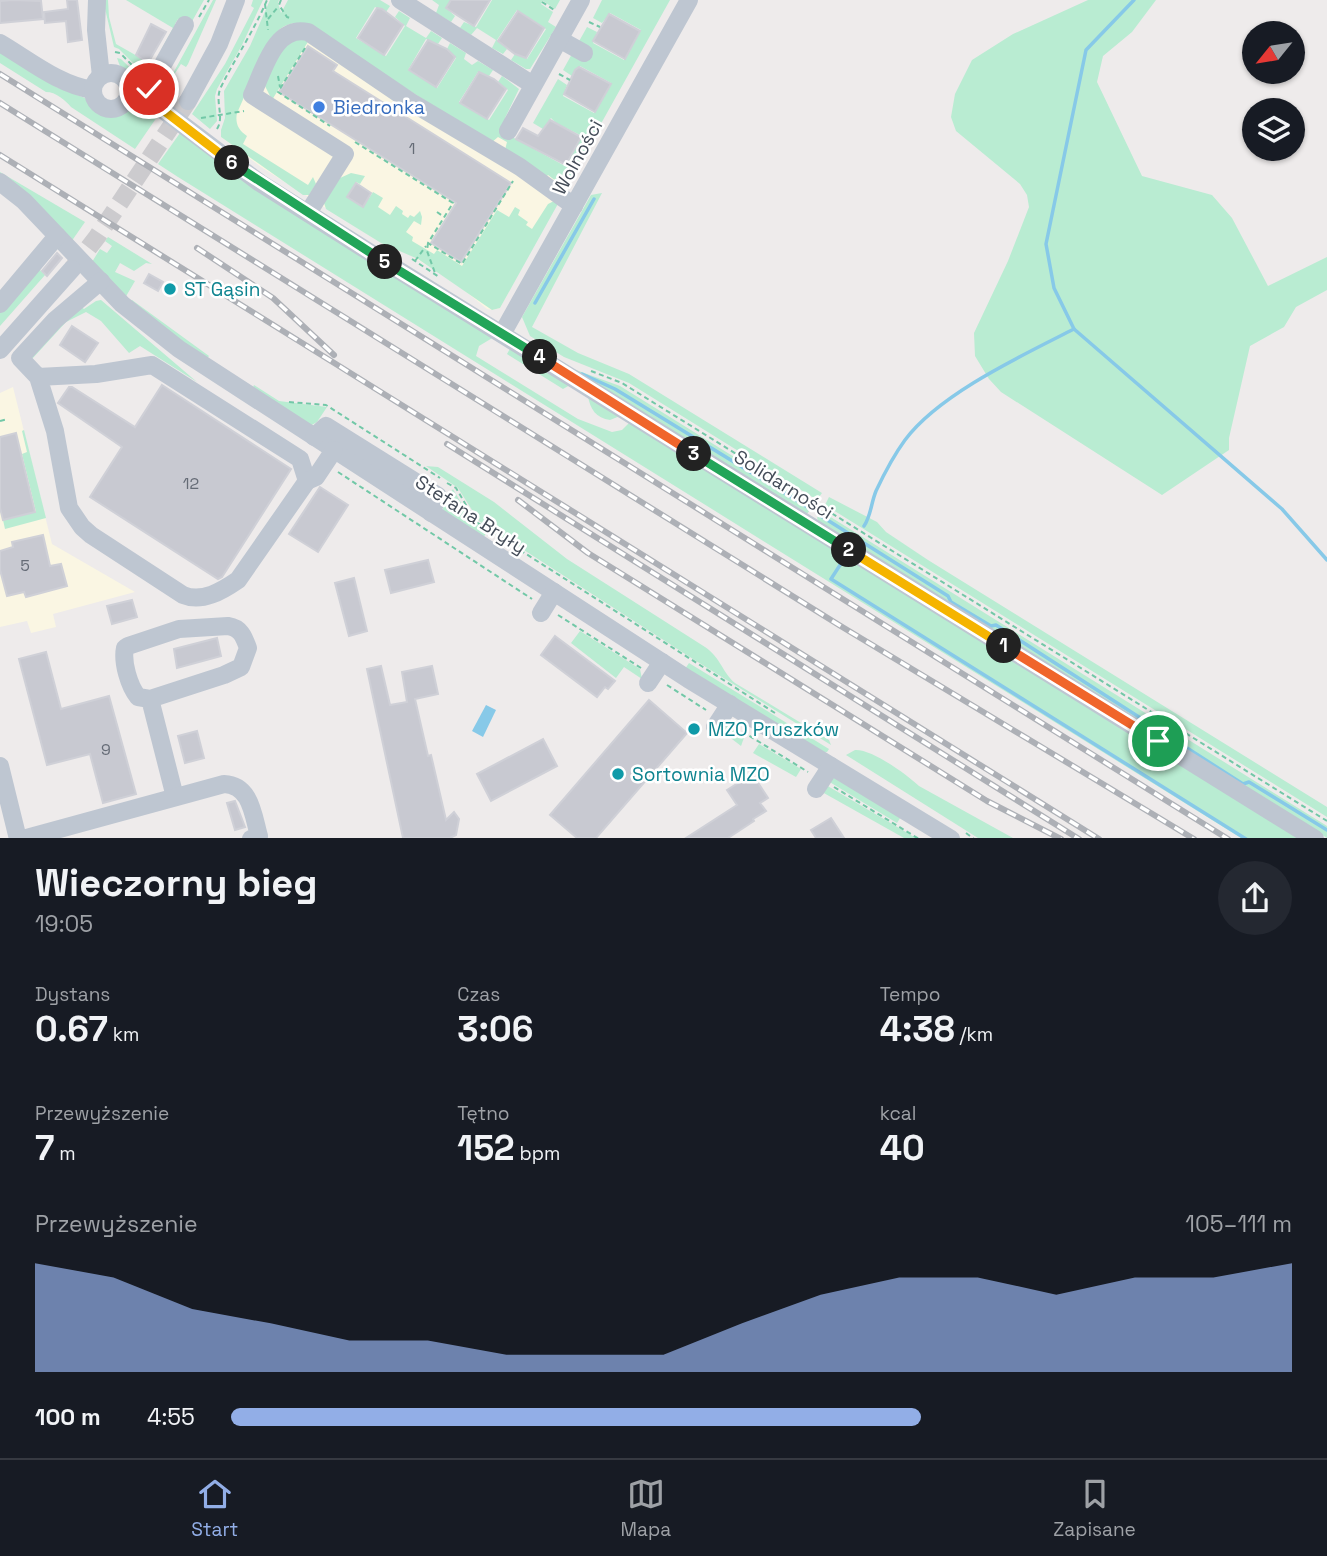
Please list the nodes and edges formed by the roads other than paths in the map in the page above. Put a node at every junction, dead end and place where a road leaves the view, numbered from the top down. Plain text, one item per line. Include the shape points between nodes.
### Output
1 (236, 0) edge
2 (400, 0) edge
3 (581, 0) edge
4 (689, 0) edge
5 (97, 8) edge
6 (431, 9) edge
7 (185, 25) dead end
8 (559, 39) junction
9 (0, 43) edge
10 (584, 53) dead end
11 (103, 80) junction
12 (533, 85) junction
13 (136, 96) junction
14 (188, 101) tunnel mouth
15 (502, 141) junction
16 (0, 182) edge
17 (573, 206) junction
18 (308, 213) junction
19 (57, 236) junction
20 (72, 270) tunnel mouth
21 (101, 281) junction
22 (0, 304) edge
23 (502, 334) junction
24 (0, 350) edge
25 (38, 377) junction
26 (314, 437) junction
27 (334, 450) junction
28 (307, 481) junction
29 (431, 513) junction
30 (554, 593) junction
31 (541, 613) dead end
32 (662, 662) junction
33 (648, 683) dead end
34 (150, 699) junction
35 (730, 704) junction
36 (715, 727) dead end
37 (0, 766) edge
38 (831, 766) junction
39 (816, 789) dead end
40 (175, 797) junction
41 (957, 835) edge
42 (20, 838) edge
43 (257, 838) edge
44 (1315, 838) edge

1 - 14 street via 219,44
2 - 6 street
3 - 8 street
4 - 17 street, Wolności
5 - 11 street via 106,29
6 - 12 street via 473,56
7 - 13 street
8 - 10 street
8 - 12 street
9 - 11 street via 74,85
11 - 13 street via 125,81
11 - 13 street via 96,101 109,108
12 - 15 street
13 - 18 street, Solidarności via 158,106
15 - 17 street
15 - 18 street via 411,102 308,32 290,32 278,42 252,95 345,154
16 - 19 street, Stefana Bryły
17 - 23 street, Wolności
18 - 23 street, Solidarności
19 - 21 street, Stefana Bryły
19 - 22 street
20 - 24 street
21 - 25 street via 20,358
21 - 26 street, Stefana Bryły via 152,330
23 - 44 street, Solidarności
25 - 28 street via 152,365 300,459
25 - 28 street via 55,431 66,500 76,519 91,535 190,598 210,596 238,580
26 - 27 street, Stefana Bryły
26 - 29 street via 326,426 438,496
27 - 28 street via 316,477
27 - 29 street, Stefana Bryły
29 - 30 street, Stefana Bryły
30 - 31 street
30 - 32 street, Stefana Bryły
32 - 33 street
32 - 35 street, Stefana Bryły
34 - 34 street via 241,667 248,648 242,633 228,626 179,629 125,648 134,692
34 - 40 street
35 - 36 street
35 - 38 street, Stefana Bryły
37 - 42 street
38 - 39 street
38 - 41 street, Stefana Bryły
40 - 42 street
40 - 43 street via 234,785 248,799

